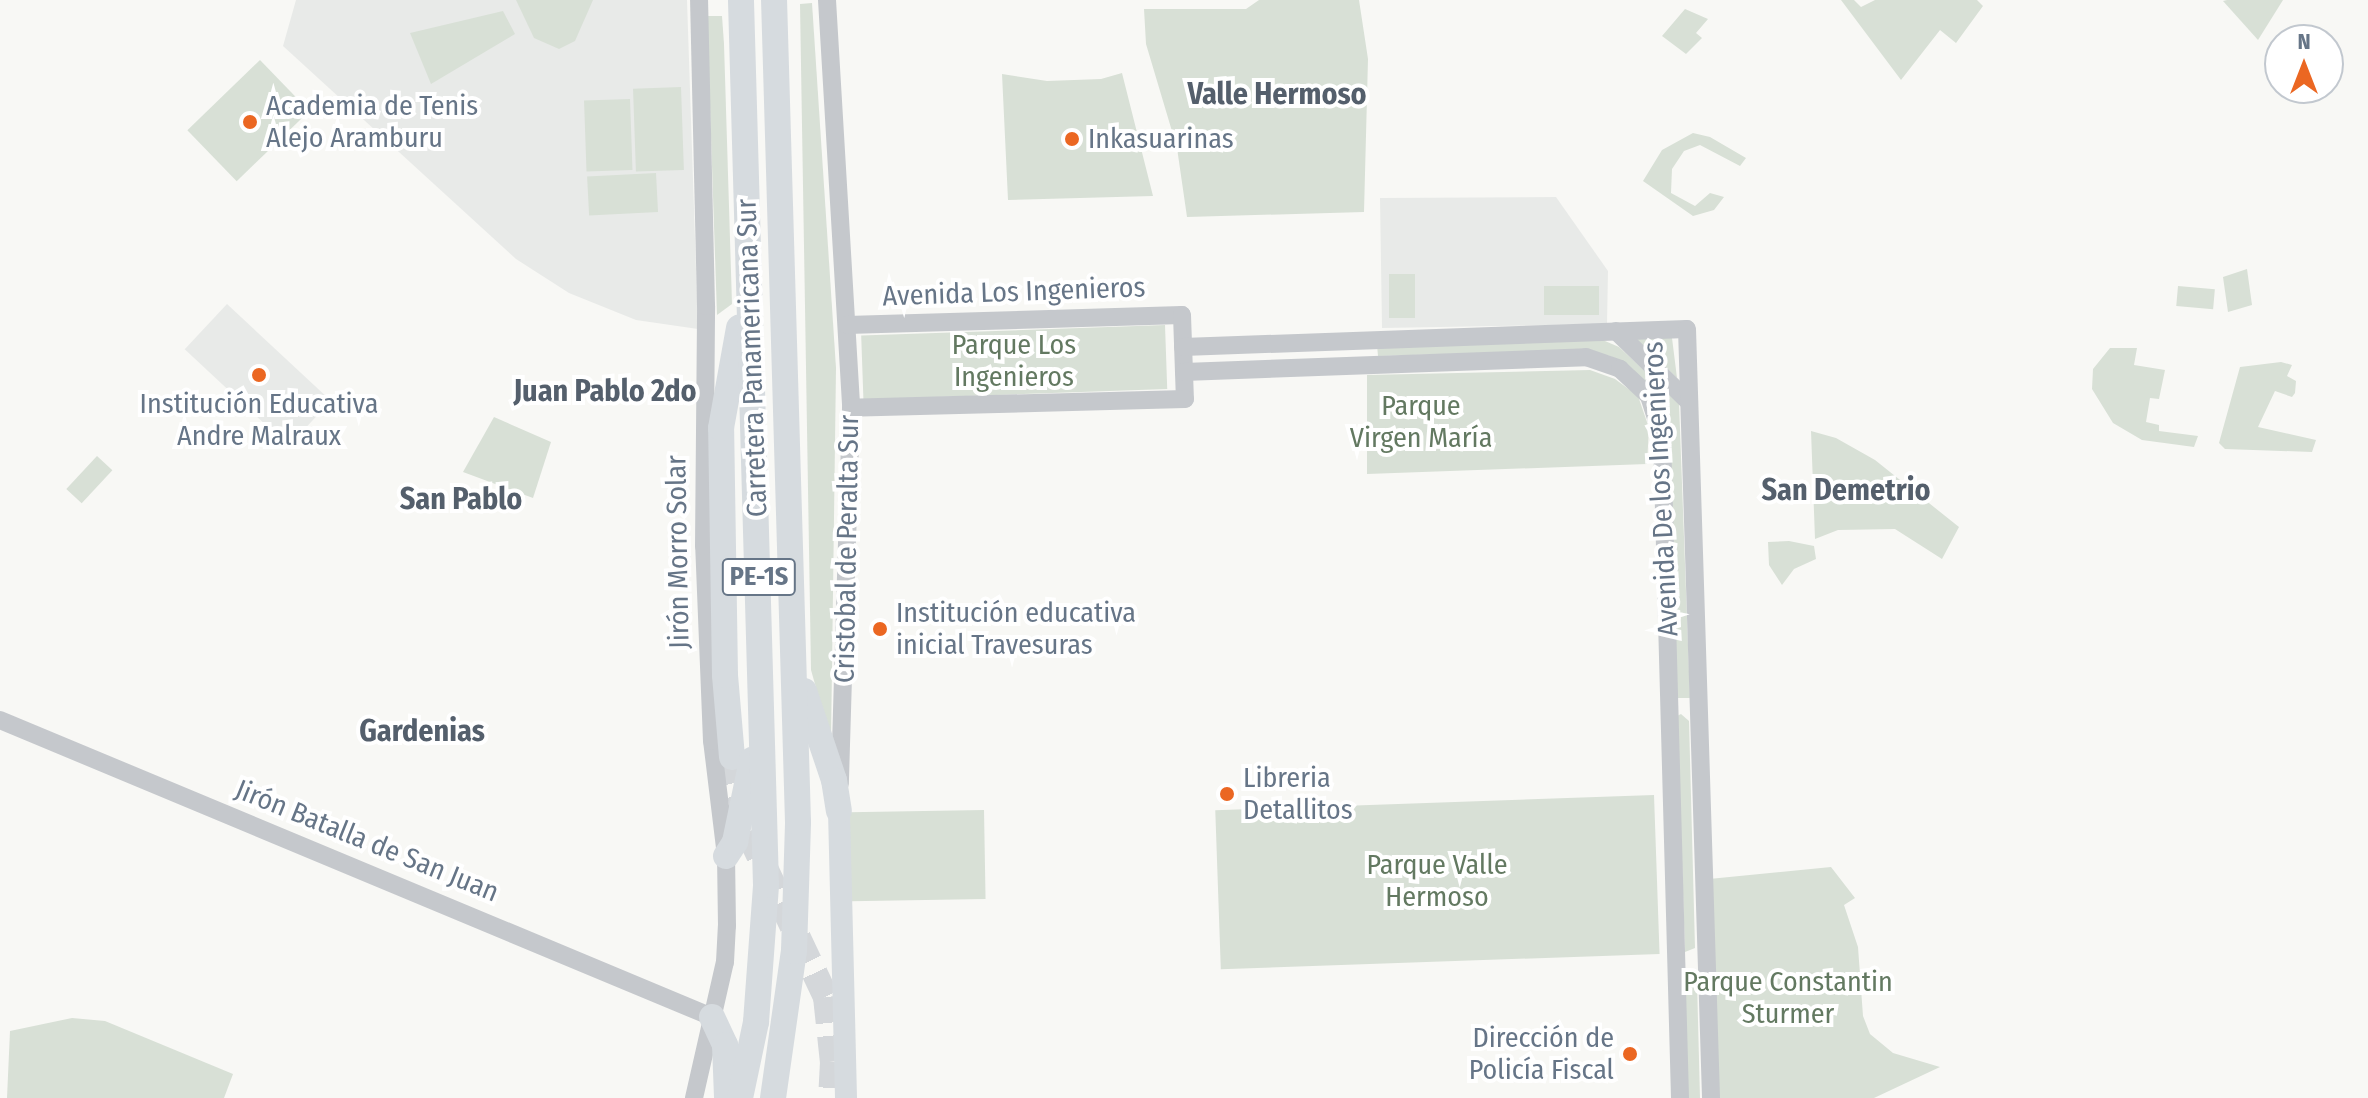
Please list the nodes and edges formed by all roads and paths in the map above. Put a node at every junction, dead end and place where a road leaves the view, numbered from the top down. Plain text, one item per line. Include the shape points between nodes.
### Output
1 (699, 0) edge
2 (741, 0) edge
3 (774, 0) edge
4 (827, 0) edge
5 (749, 302) junction
6 (847, 325) junction
7 (1616, 331) junction
8 (1183, 347) junction
9 (1184, 372) junction
10 (1689, 402) junction
11 (851, 408) junction
12 (795, 665) junction
13 (763, 677) junction
14 (0, 720) edge
15 (732, 757) tunnel mouth
16 (839, 811) junction
17 (726, 856) junction
18 (712, 1017) junction
19 (694, 1098) edge
20 (727, 1098) edge
21 (740, 1098) edge
22 (773, 1098) edge
23 (846, 1098) edge
24 (1680, 1098) edge
25 (1711, 1098) edge

1 - 17 street, Jirón Morro Solar via 706,306 704,546 712,741
2 - 5 highway, Carretera Panamericana Sur / PE-1S
3 - 12 highway, Carretera Panamericana Sur / PE-1S
4 - 6 street, Cristobal de Peralta Sur
5 - 13 highway, Carretera Panamericana Sur / PE-1S
5 - 15 highway via 736,337 721,428 725,675
6 - 8 street, Avenida Los Ingenieros via 1182,315
6 - 11 street, Cristobal de Peralta Sur
7 - 8 street, Avenida De los Ingenieros
7 - 10 street
7 - 10 street, Avenida De los Ingenieros via 1687,329
8 - 9 street
9 - 11 street via 1185,399
9 - 24 street, Avenida De los Ingenieros via 1586,357 1620,369 1649,396 1662,437
10 - 25 street, Avenida De los Ingenieros
11 - 16 street, Cristobal de Peralta Sur
12 - 16 highway via 834,780
12 - 22 highway, Carretera Panamericana Sur / PE-1S via 796,912 787,1026
13 - 17 highway via 749,786
13 - 21 highway, Carretera Panamericana Sur / PE-1S via 764,947
14 - 18 street, Jirón Batalla de San Juan
16 - 23 main road, Cristobal de Peralta Sur
17 - 18 street, Jirón Morro Solar via 727,939
18 - 19 street, Jirón Morro Solar
18 - 20 highway via 725,1045

